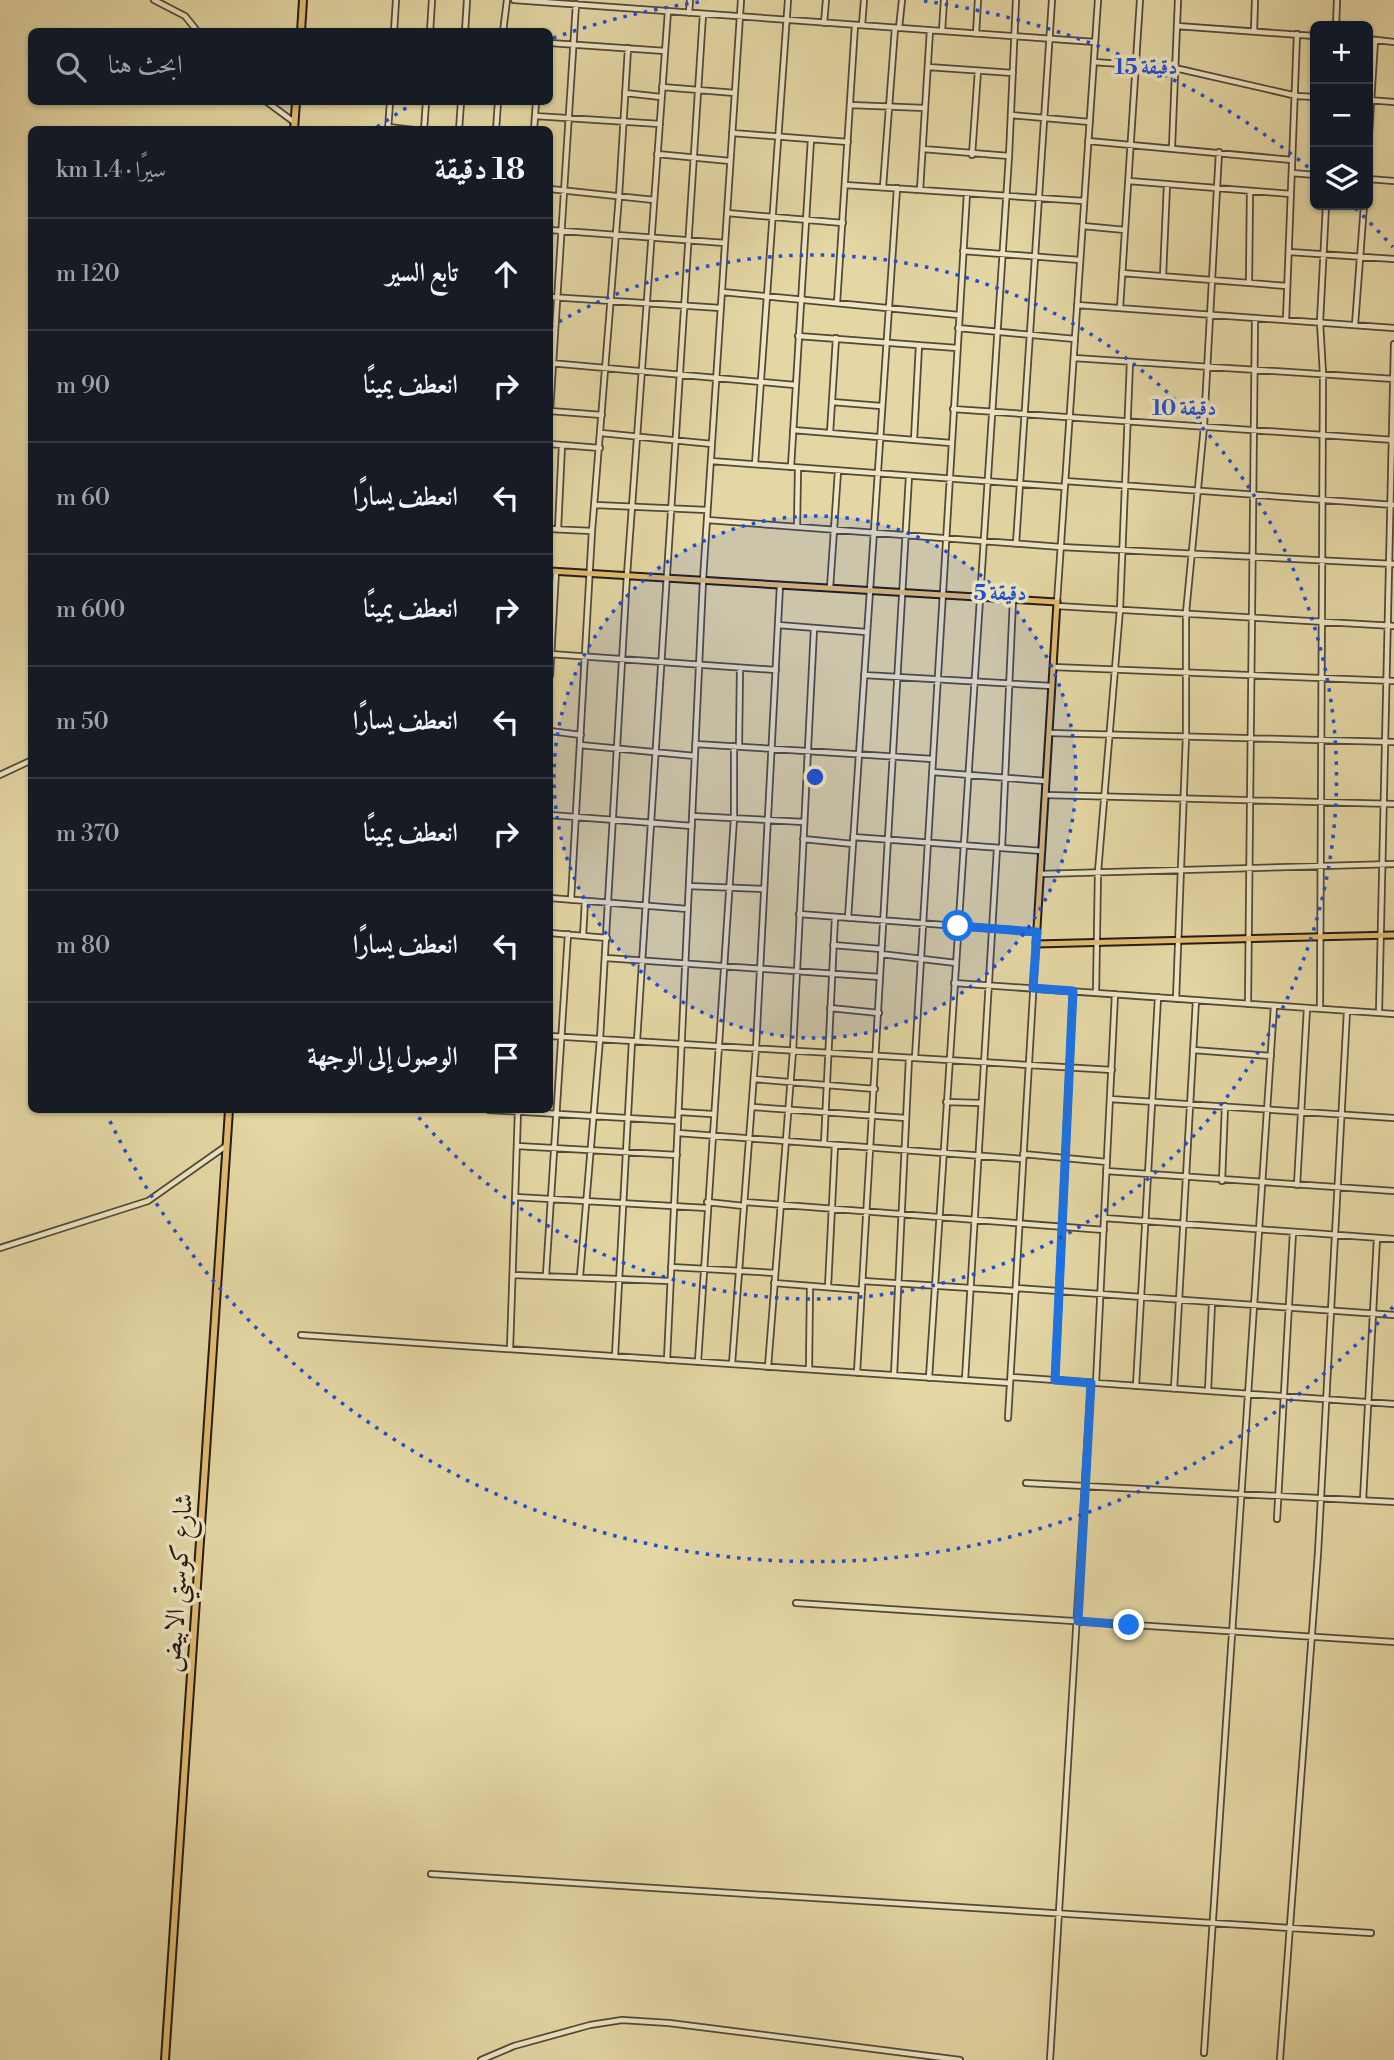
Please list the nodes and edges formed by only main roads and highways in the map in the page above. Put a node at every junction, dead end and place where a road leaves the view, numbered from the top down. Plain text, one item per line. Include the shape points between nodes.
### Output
1 (303, 0) edge
2 (301, 28) edge
3 (296, 105) edge
4 (295, 126) edge
5 (553, 571) edge
6 (1394, 935) edge
7 (229, 1113) edge
8 (165, 2060) edge

1 - 2 highway
3 - 4 highway
5 - 6 main road via 1057,604 1036,944
7 - 8 highway, شارع كوستي الابيض

